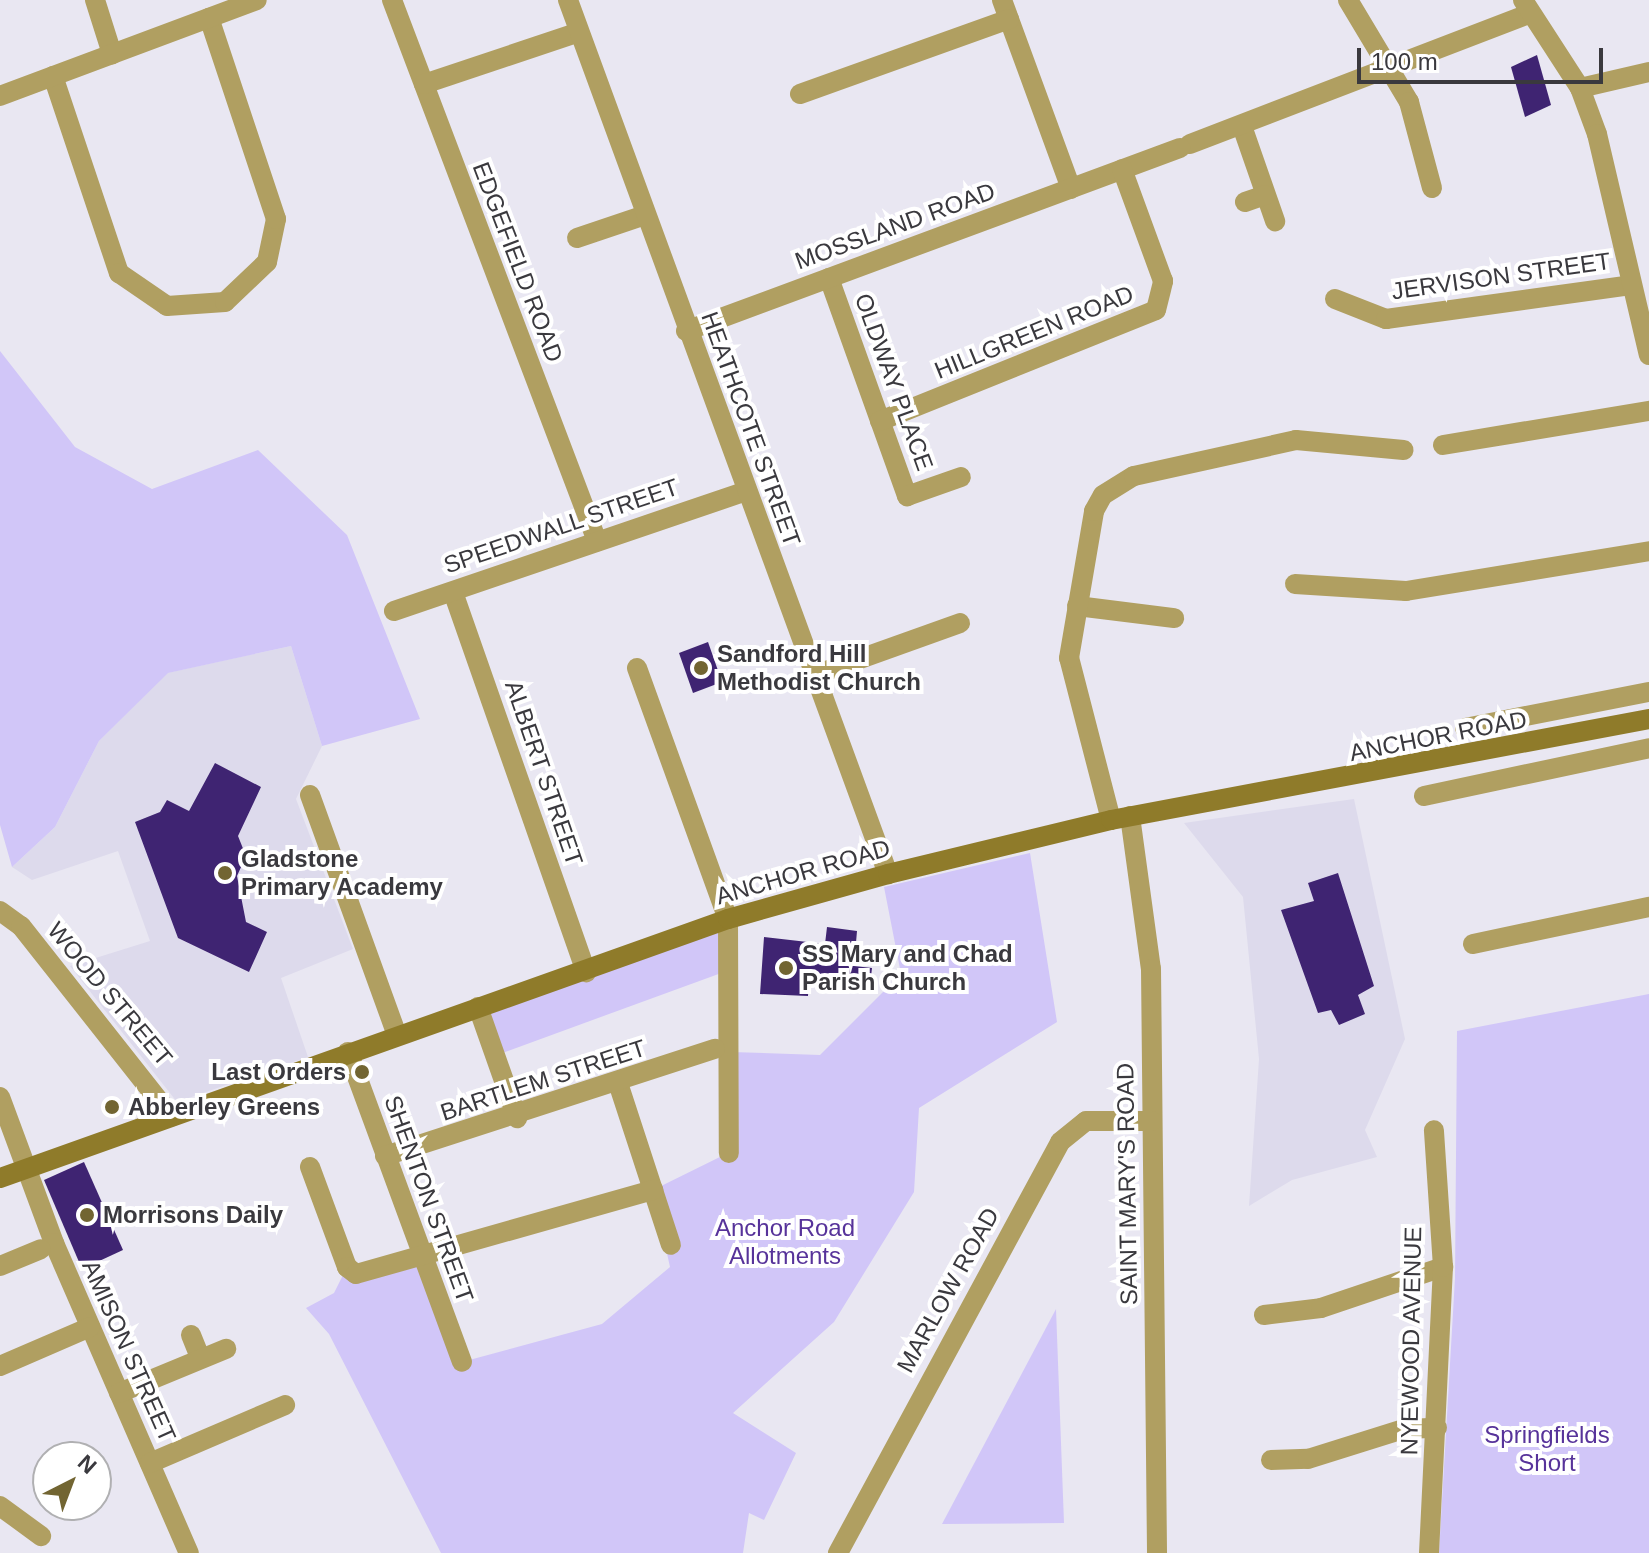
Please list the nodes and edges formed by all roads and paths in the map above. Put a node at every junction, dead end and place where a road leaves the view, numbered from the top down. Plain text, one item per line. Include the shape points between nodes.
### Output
1 (95, 0) edge
2 (392, 0) edge
3 (568, 0) edge
4 (1348, 0) edge
5 (253, 1) edge
6 (1527, 6) edge
7 (1005, 10) edge
8 (209, 18) junction
9 (579, 32) junction
10 (112, 54) junction
11 (1391, 72) junction
12 (1649, 72) edge
13 (53, 76) junction
14 (424, 84) junction
15 (1580, 88) junction
16 (799, 94) dead end
17 (0, 96) edge
18 (1242, 126) junction
19 (1122, 169) junction
20 (1432, 188) dead end
21 (1071, 189) junction
22 (1265, 195) junction
23 (1245, 202) dead end
24 (645, 215) junction
25 (1275, 221) dead end
26 (577, 238) dead end
27 (829, 278) junction
28 (1631, 285) junction
29 (1335, 299) dead end
30 (686, 331) junction
31 (1649, 355) edge
32 (1649, 411) edge
33 (880, 421) junction
34 (1443, 445) dead end
35 (1404, 450) dead end
36 (961, 477) dead end
37 (746, 491) junction
38 (597, 541) junction
39 (1649, 551) edge
40 (1295, 584) dead end
41 (453, 592) junction
42 (1077, 606) junction
43 (394, 611) dead end
44 (1174, 618) dead end
45 (960, 623) dead end
46 (637, 668) dead end
47 (815, 675) junction
48 (1649, 692) edge
49 (1649, 719) edge
50 (1465, 728) dead end
51 (1649, 748) edge
52 (310, 795) dead end
53 (1424, 796) dead end
54 (1121, 818) junction
55 (888, 874) junction
56 (1649, 907) edge
57 (0, 911) edge
58 (1503, 916) dead end
59 (728, 919) junction
60 (1507, 937) junction
61 (1473, 944) dead end
62 (586, 972) junction
63 (478, 1007) junction
64 (397, 1035) junction
65 (715, 1049) dead end
66 (348, 1052) junction
67 (619, 1086) junction
68 (0, 1097) edge
69 (172, 1117) junction
70 (517, 1118) junction
71 (1152, 1121) junction
72 (1441, 1140) dead end
73 (729, 1153) dead end
74 (385, 1156) junction
75 (310, 1167) dead end
76 (25, 1168) junction
77 (0, 1178) edge
78 (653, 1190) junction
79 (671, 1245) dead end
80 (41, 1249) dead end
81 (421, 1258) junction
82 (0, 1266) edge
83 (1443, 1267) junction
84 (1264, 1315) dead end
85 (90, 1327) junction
86 (191, 1335) dead end
87 (226, 1349) dead end
88 (200, 1357) junction
89 (462, 1362) dead end
90 (0, 1366) edge
91 (119, 1393) junction
92 (285, 1405) dead end
93 (1437, 1428) junction
94 (1271, 1460) dead end
95 (150, 1463) junction
96 (3, 1514) edge
97 (41, 1536) dead end
98 (189, 1553) edge
99 (838, 1553) edge
100 (1157, 1553) edge
101 (1429, 1553) edge

1 - 10 street
2 - 14 street, EDGEFIELD ROAD
3 - 9 street, HEATHCOTE STREET
4 - 11 street
5 - 8 street
6 - 11 street, MOSSLAND ROAD
6 - 15 street
7 - 16 street
7 - 21 street
8 - 10 street
8 - 13 street via 276,219 267,262 225,302 167,306 119,273
9 - 14 street
9 - 24 street, HEATHCOTE STREET
10 - 13 street
11 - 18 street, MOSSLAND ROAD
11 - 20 street via 1409,102
12 - 15 street
13 - 17 street
14 - 38 street, EDGEFIELD ROAD
15 - 28 street
18 - 19 street, MOSSLAND ROAD
18 - 22 street
19 - 21 street, MOSSLAND ROAD
19 - 33 street, HILLGREEN ROAD via 1163,281 1156,310
21 - 27 street, MOSSLAND ROAD
22 - 23 street
22 - 25 street
24 - 26 street
24 - 30 street, HEATHCOTE STREET
27 - 30 street, MOSSLAND ROAD
27 - 33 street, OLDWAY PLACE
28 - 29 street, JERVISON STREET via 1386,319
28 - 31 street
30 - 37 street, HEATHCOTE STREET
32 - 34 street
33 - 36 street, OLDWAY PLACE via 907,496
35 - 42 street, SAINT MARY'S ROAD via 1296,440 1125,479 1094,511
37 - 38 street, SPEEDWALL STREET
37 - 47 street, HEATHCOTE STREET
38 - 41 street, SPEEDWALL STREET
39 - 40 street via 1406,591
41 - 43 street, SPEEDWALL STREET
41 - 62 street, ALBERT STREET
42 - 44 street
42 - 54 street, SAINT MARY'S ROAD via 1069,658
45 - 47 street
46 - 59 street
47 - 55 street, HEATHCOTE STREET
48 - 50 street
49 - 54 main road, ANCHOR ROAD
51 - 53 street
52 - 64 street
54 - 55 main road, ANCHOR ROAD
54 - 71 street, SAINT MARY'S ROAD via 1151,969
55 - 59 main road, ANCHOR ROAD
56 - 60 street
57 - 69 street, WOOD STREET via 21,926
58 - 60 street
59 - 62 main road, ANCHOR ROAD
59 - 73 street via 721,1100
60 - 61 street
62 - 63 main road, ANCHOR ROAD
63 - 64 main road, ANCHOR ROAD
63 - 70 street
64 - 66 main road, ANCHOR ROAD
65 - 67 street, BARTLEM STREET
66 - 69 main road, ANCHOR ROAD
66 - 74 street, SHENTON STREET
67 - 70 street, BARTLEM STREET
67 - 78 street
68 - 76 street, AMISON STREET
69 - 76 main road, ANCHOR ROAD
70 - 74 street, BARTLEM STREET
71 - 99 street, MARLOW ROAD via 1086,1121 1060,1142
71 - 100 street, SAINT MARY'S ROAD
72 - 83 street, NYEWOOD AVENUE
74 - 81 street, SHENTON STREET
75 - 81 street via 347,1267 370,1274
76 - 77 main road, ANCHOR ROAD
76 - 85 street, AMISON STREET
78 - 79 street
78 - 81 street
80 - 82 street
81 - 89 street, SHENTON STREET
83 - 84 street via 1321,1308
83 - 93 street, NYEWOOD AVENUE
85 - 90 street
85 - 91 street, AMISON STREET
86 - 88 street
87 - 88 street
88 - 91 street
91 - 95 street, AMISON STREET
92 - 95 street
93 - 94 street via 1404,1429 1308,1459
93 - 101 street, NYEWOOD AVENUE
95 - 98 street, AMISON STREET
96 - 97 street

